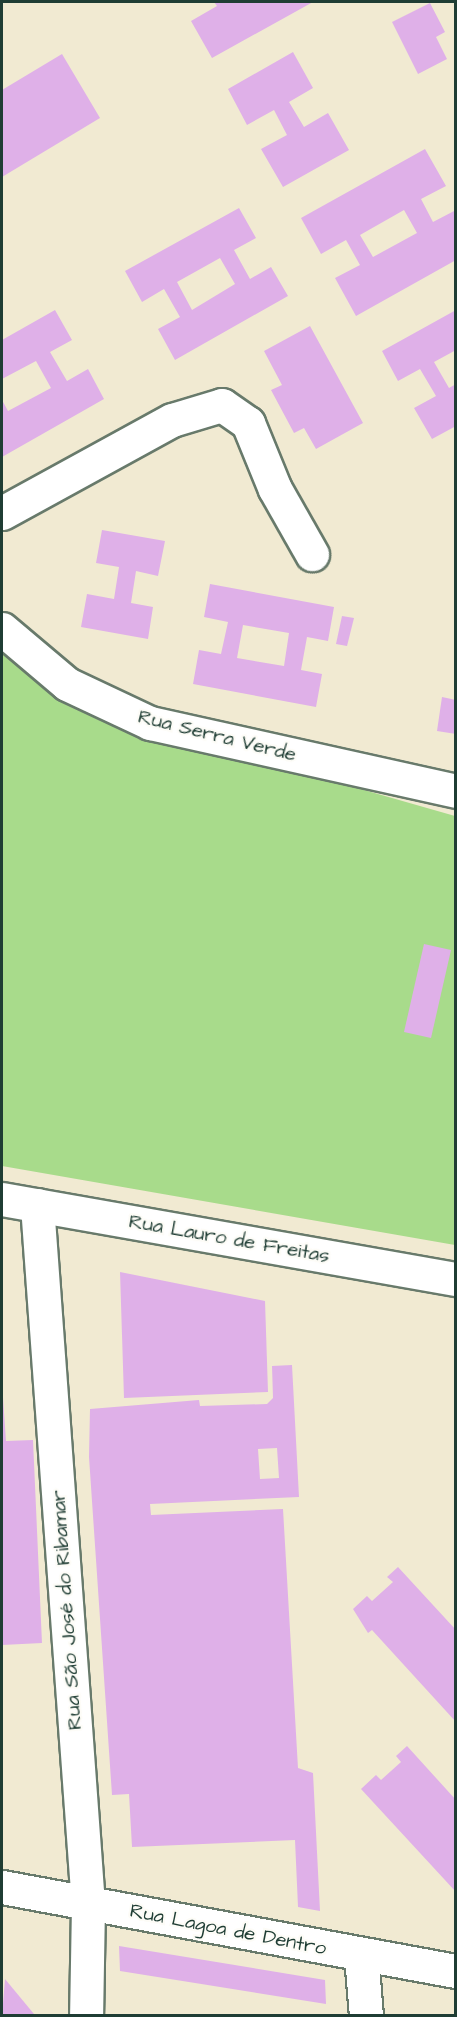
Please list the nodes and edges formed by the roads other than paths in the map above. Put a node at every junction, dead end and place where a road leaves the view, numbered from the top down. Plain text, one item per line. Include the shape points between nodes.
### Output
1 (2, 513) edge
2 (312, 554) dead end
3 (2, 629) edge
4 (456, 790) edge
5 (2, 1199) edge
6 (37, 1205) junction
7 (456, 1279) edge
8 (2, 1887) edge
9 (88, 1905) junction
10 (361, 1955) junction
11 (456, 1971) edge
12 (86, 2016) edge
13 (366, 2016) edge

1 - 2 street via 172,420 222,405 248,423 275,489
3 - 4 street, Rua Serra Verde via 67,684 150,723
5 - 6 street, Rua Lauro de Freitas
6 - 7 street, Rua Lauro de Freitas
6 - 9 street, Rua São José do Ribamar
8 - 9 street, Rua Lagoa de Dentro
9 - 10 street, Rua Lagoa de Dentro
9 - 12 street, Rua São José do Ribamar
10 - 11 street, Rua Lagoa de Dentro
10 - 13 street

